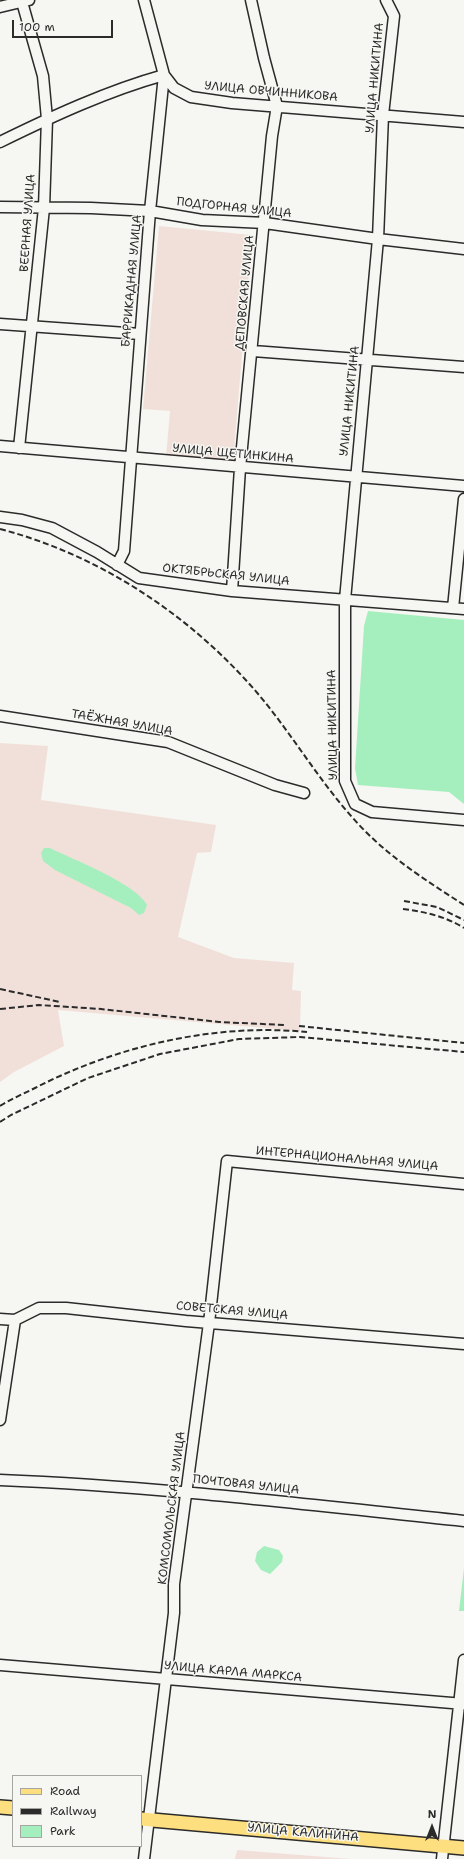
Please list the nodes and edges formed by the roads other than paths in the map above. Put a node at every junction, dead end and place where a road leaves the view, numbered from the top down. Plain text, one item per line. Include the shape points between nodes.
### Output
1 (144, 0) edge
2 (251, 0) edge
3 (386, 0) edge
4 (25, 1) edge
5 (0, 7) edge
6 (164, 75) junction
7 (277, 106) junction
8 (383, 115) junction
9 (47, 119) junction
10 (464, 122) edge
11 (0, 142) edge
12 (0, 207) edge
13 (44, 208) junction
14 (150, 211) junction
15 (265, 223) junction
16 (378, 240) junction
17 (464, 250) edge
18 (0, 324) edge
19 (32, 327) junction
20 (140, 334) junction
21 (253, 351) junction
22 (368, 358) junction
23 (464, 366) edge
24 (0, 446) edge
25 (19, 448) junction
26 (130, 458) junction
27 (240, 468) junction
28 (355, 476) junction
29 (464, 486) edge
30 (464, 499) edge
31 (0, 517) edge
32 (117, 564) junction
33 (232, 591) junction
34 (345, 600) junction
35 (453, 608) junction
36 (464, 609) edge
37 (0, 716) edge
38 (304, 793) dead end
39 (464, 820) edge
40 (227, 1161) joint
41 (464, 1184) edge
42 (0, 1318) edge
43 (15, 1320) junction
44 (209, 1323) junction
45 (464, 1344) edge
46 (0, 1420) edge
47 (0, 1480) edge
48 (187, 1492) junction
49 (464, 1521) edge
50 (464, 1660) edge
51 (0, 1665) edge
52 (164, 1679) junction
53 (462, 1704) edge
54 (0, 1807) edge
55 (12, 1808) edge
56 (145, 1819) edge
57 (443, 1846) junction
58 (464, 1848) edge
59 (144, 1859) edge
60 (442, 1859) edge

1 - 6 street, БАРРИКАДНАЯ УЛИЦА
2 - 7 street, ДЕПОВСКАЯ УЛИЦА
3 - 8 street, УЛИЦА НИКИТИНА via 394,16
4 - 5 street
4 - 9 street, ВЕЕРНАЯ УЛИЦА via 44,76
6 - 7 street, УЛИЦА ОВЧИННИКОВА via 174,88 191,97
6 - 9 street via 128,85
6 - 14 street, БАРРИКАДНАЯ УЛИЦА
7 - 8 street, УЛИЦА ОВЧИННИКОВА
7 - 15 street, ДЕПОВСКАЯ УЛИЦА
8 - 10 street, УЛИЦА ОВЧИННИКОВА
8 - 16 street, УЛИЦА НИКИТИНА
9 - 11 street
9 - 13 street, ВЕЕРНАЯ УЛИЦА
12 - 13 street, ПОДГОРНАЯ УЛИЦА
13 - 14 street, ПОДГОРНАЯ УЛИЦА
13 - 19 street, ВЕЕРНАЯ УЛИЦА
14 - 15 street, ПОДГОРНАЯ УЛИЦА via 202,220
14 - 20 street, БАРРИКАДНАЯ УЛИЦА
15 - 16 street, ПОДГОРНАЯ УЛИЦА
15 - 21 street, ДЕПОВСКАЯ УЛИЦА
16 - 17 street, ПОДГОРНАЯ УЛИЦА
16 - 22 street, УЛИЦА НИКИТИНА
18 - 19 street
19 - 20 street
19 - 25 street, ВЕЕРНАЯ УЛИЦА
20 - 26 street, БАРРИКАДНАЯ УЛИЦА
21 - 22 street
21 - 27 street, ДЕПОВСКАЯ УЛИЦА
22 - 23 street
22 - 28 street, УЛИЦА НИКИТИНА
24 - 25 street, УЛИЦА ЩЕТИНКИНА
25 - 26 street, УЛИЦА ЩЕТИНКИНА
26 - 27 street, УЛИЦА ЩЕТИНКИНА
26 - 32 street, БАРРИКАДНАЯ УЛИЦА via 124,552
27 - 28 street, УЛИЦА ЩЕТИНКИНА
27 - 33 street, ДЕПОВСКАЯ УЛИЦА
28 - 29 street, УЛИЦА ЩЕТИНКИНА
28 - 34 street, УЛИЦА НИКИТИНА
30 - 35 street
31 - 32 street, ОКТЯБРЬСКАЯ УЛИЦА via 52,528
32 - 33 street, ОКТЯБРЬСКАЯ УЛИЦА via 139,578
33 - 34 street, ОКТЯБРЬСКАЯ УЛИЦА
34 - 35 street, ОКТЯБРЬСКАЯ УЛИЦА
34 - 39 street, УЛИЦА НИКИТИНА via 345,781 356,804 372,812
35 - 36 street, ОКТЯБРЬСКАЯ УЛИЦА
37 - 38 street, ТАЁЖНАЯ УЛИЦА via 168,742 275,785
40 - 41 street, ИНТЕРНАЦИОНАЛЬНАЯ УЛИЦА
40 - 44 street, КОМСОМОЛЬСКАЯ УЛИЦА
42 - 43 street
43 - 44 street, СОВЕТСКАЯ УЛИЦА via 39,1308 66,1308
43 - 46 street
44 - 45 street, СОВЕТСКАЯ УЛИЦА
44 - 48 street, КОМСОМОЛЬСКАЯ УЛИЦА
47 - 48 street, ПОЧТОВАЯ УЛИЦА
48 - 49 street, ПОЧТОВАЯ УЛИЦА
48 - 52 street, КОМСОМОЛЬСКАЯ УЛИЦА
50 - 53 street
51 - 52 street, УЛИЦА КАРЛА МАРКСА
52 - 53 street, УЛИЦА КАРЛА МАРКСА
52 - 56 street, КОМСОМОЛЬСКАЯ УЛИЦА
53 - 57 street
54 - 55 main road
56 - 57 main road, УЛИЦА КАЛИНИНА
56 - 59 street, КОМСОМОЛЬСКАЯ УЛИЦА
57 - 58 main road, УЛИЦА КАЛИНИНА
57 - 60 street

